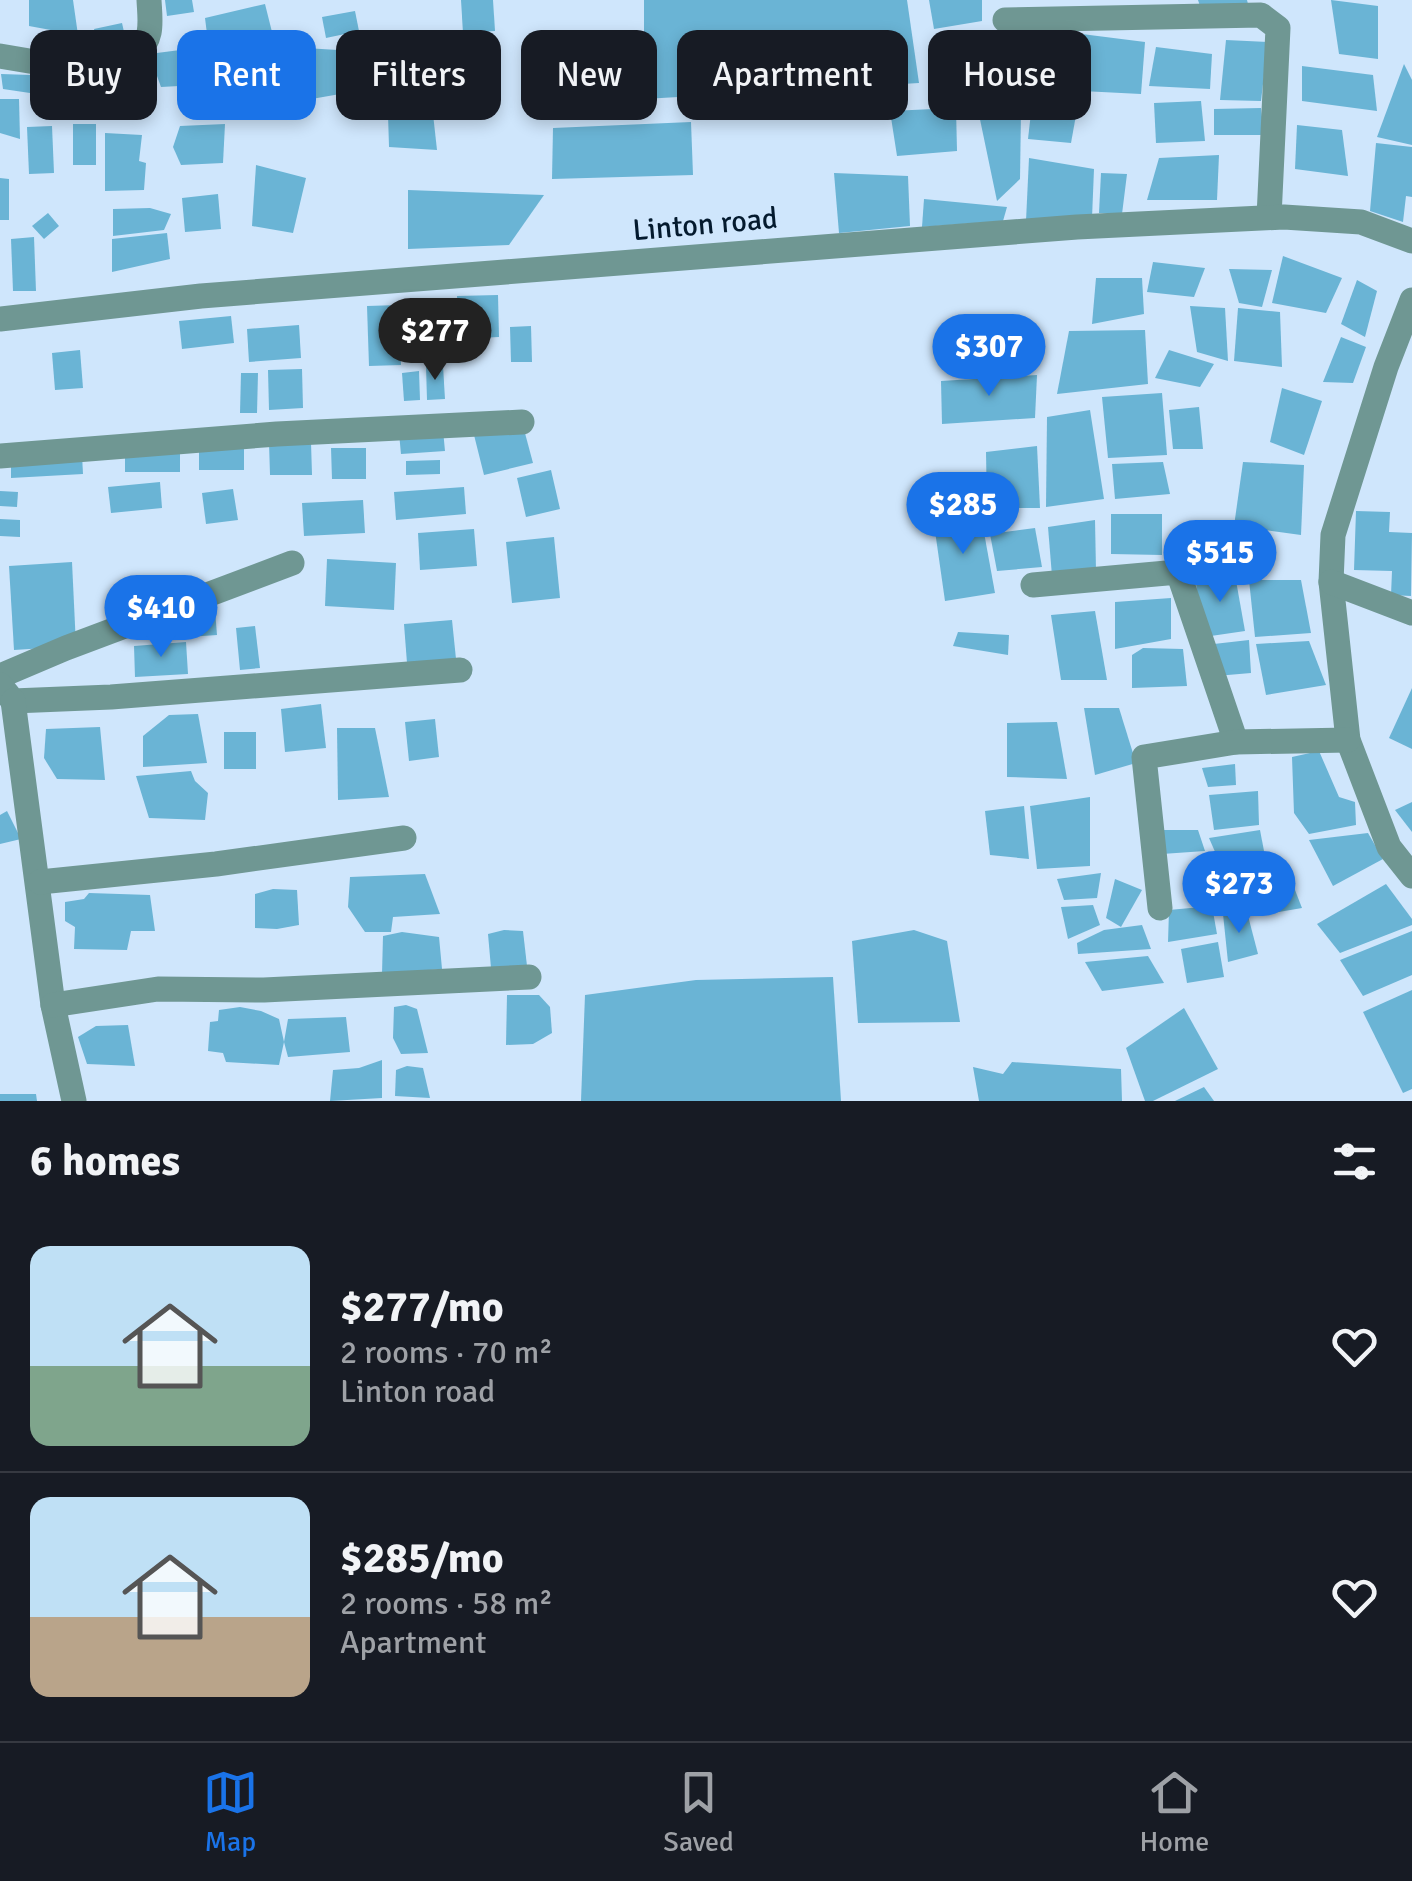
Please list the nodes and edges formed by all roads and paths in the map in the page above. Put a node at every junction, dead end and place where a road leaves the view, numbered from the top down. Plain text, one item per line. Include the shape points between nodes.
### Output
1 (149, 0) edge
2 (1006, 20) dead end
3 (0, 56) edge
4 (1269, 218) junction
5 (1412, 241) edge
6 (1412, 300) edge
7 (0, 319) edge
8 (522, 422) dead end
9 (0, 456) edge
10 (292, 563) dead end
11 (1331, 582) junction
12 (1034, 585) dead end
13 (1412, 613) edge
14 (460, 670) dead end
15 (0, 676) edge
16 (6, 693) edge
17 (1348, 740) junction
18 (1236, 742) junction
19 (404, 838) dead end
20 (1412, 876) edge
21 (40, 882) junction
22 (1160, 908) dead end
23 (528, 977) dead end
24 (53, 1005) junction
25 (74, 1101) edge

1 - 3 street via 151,30 136,53 53,65
2 - 4 street via 1261,16 1278,28
4 - 5 street, Linton road via 1361,222
4 - 7 street, Linton road via 220,294
6 - 11 street via 1333,535
8 - 9 street
10 - 15 street
11 - 13 street
11 - 17 street
12 - 18 street via 1178,572
14 - 16 street via 110,697
16 - 21 street
17 - 18 street
17 - 20 street via 1388,848
18 - 22 street via 1144,757
19 - 21 street
21 - 24 street
23 - 24 street via 158,989
24 - 25 street

